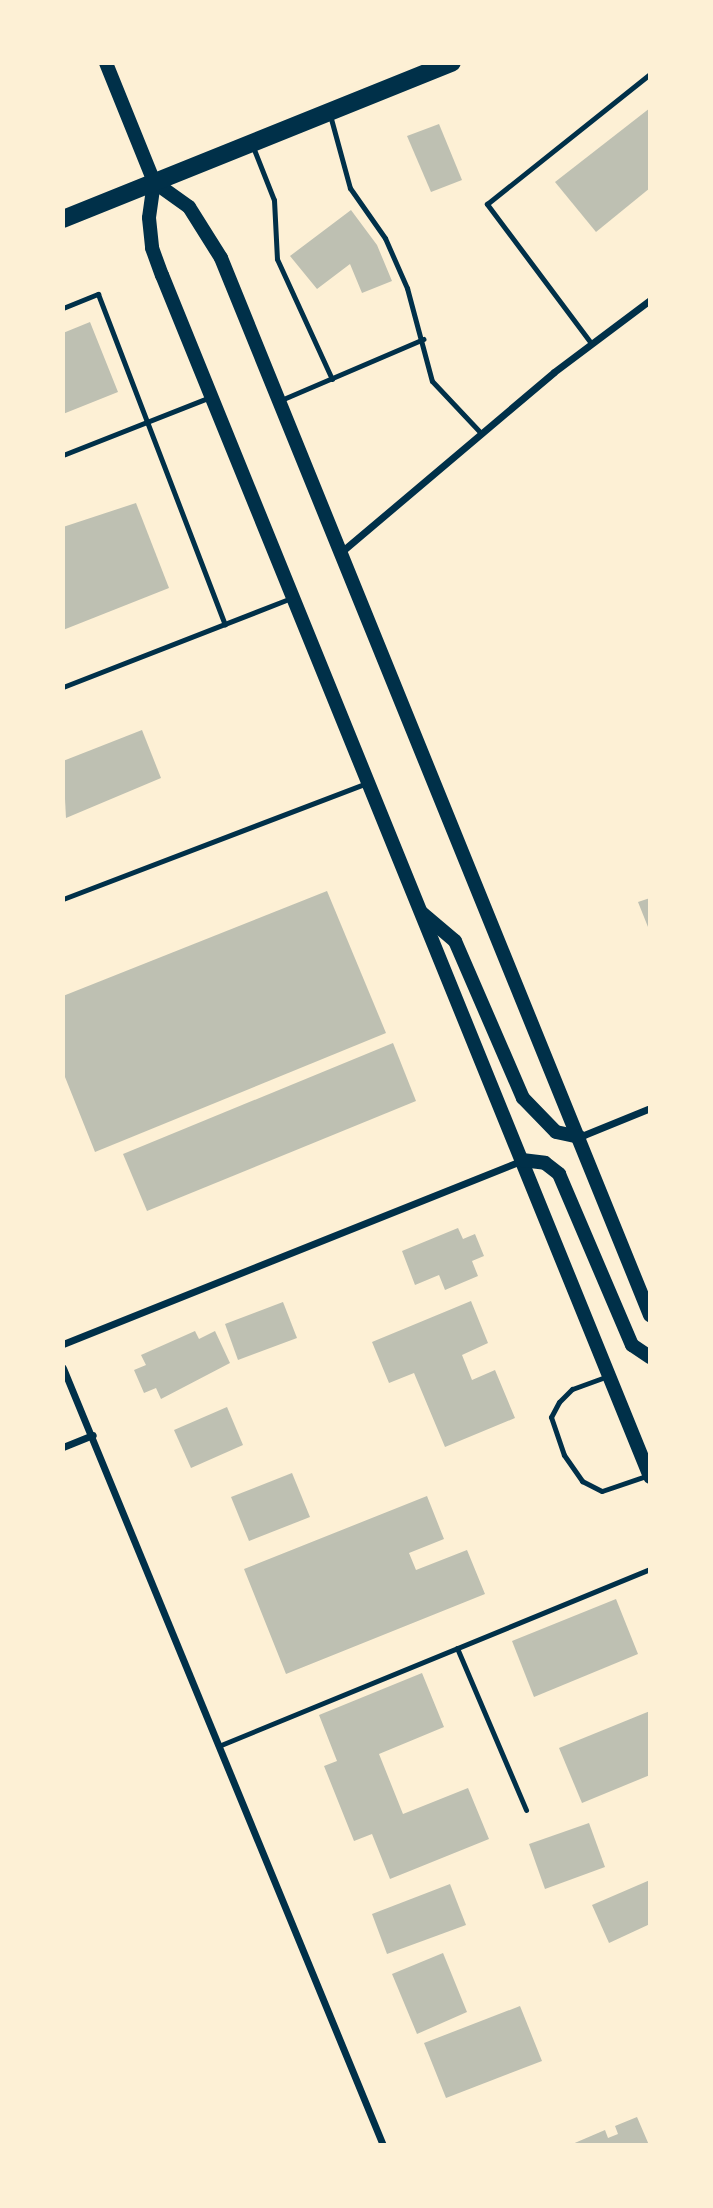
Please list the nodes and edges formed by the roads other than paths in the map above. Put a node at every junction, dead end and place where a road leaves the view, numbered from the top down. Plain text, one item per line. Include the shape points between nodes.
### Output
1 (106, 63) edge
2 (452, 63) edge
3 (650, 74) edge
4 (329, 112) junction
5 (252, 144) junction
6 (154, 182) junction
7 (63, 219) edge
8 (650, 300) edge
9 (63, 308) edge
10 (424, 339) junction
11 (592, 343) junction
12 (332, 379) junction
13 (210, 397) junction
14 (279, 401) junction
15 (148, 421) junction
16 (481, 433) junction
17 (63, 455) edge
18 (340, 553) junction
19 (291, 598) junction
20 (225, 624) junction
21 (63, 688) edge
22 (367, 783) junction
23 (63, 899) edge
24 (419, 910) junction
25 (650, 1108) edge
26 (579, 1137) junction
27 (522, 1160) junction
28 (650, 1315) edge
29 (63, 1345) edge
30 (650, 1357) edge
31 (63, 1368) edge
32 (608, 1376) junction
33 (93, 1435) junction
34 (63, 1447) edge
35 (649, 1476) edge
36 (650, 1569) edge
37 (457, 1648) junction
38 (221, 1745) junction
39 (526, 1810) dead end
40 (383, 2145) edge

1 - 6 main road
2 - 4 main road
3 - 11 lane via 487,204
4 - 5 main road
4 - 10 lane via 350,188 385,237
5 - 6 main road
5 - 12 lane via 274,200 277,259
6 - 7 main road
6 - 13 main road via 149,218 152,248
6 - 14 main road via 189,207 205,226
8 - 11 street
9 - 15 lane via 98,294
10 - 12 lane
10 - 16 lane via 432,381
11 - 16 street
12 - 14 lane
13 - 15 lane
13 - 19 main road
14 - 18 main road
15 - 17 lane
15 - 20 lane
16 - 18 street
18 - 26 main road
19 - 20 lane
19 - 22 main road
20 - 21 lane
22 - 23 lane
22 - 24 main road
24 - 26 main road via 455,942 523,1098 556,1132
24 - 27 main road
25 - 26 street
26 - 28 main road
27 - 29 street
27 - 30 main road via 545,1163 559,1174 632,1345
27 - 32 main road
31 - 33 street
32 - 35 main road
32 - 35 lane via 572,1389 559,1402 551,1417 565,1455 582,1481 602,1491
33 - 34 street
33 - 38 street
36 - 37 lane
37 - 38 lane
37 - 39 lane
38 - 40 street

